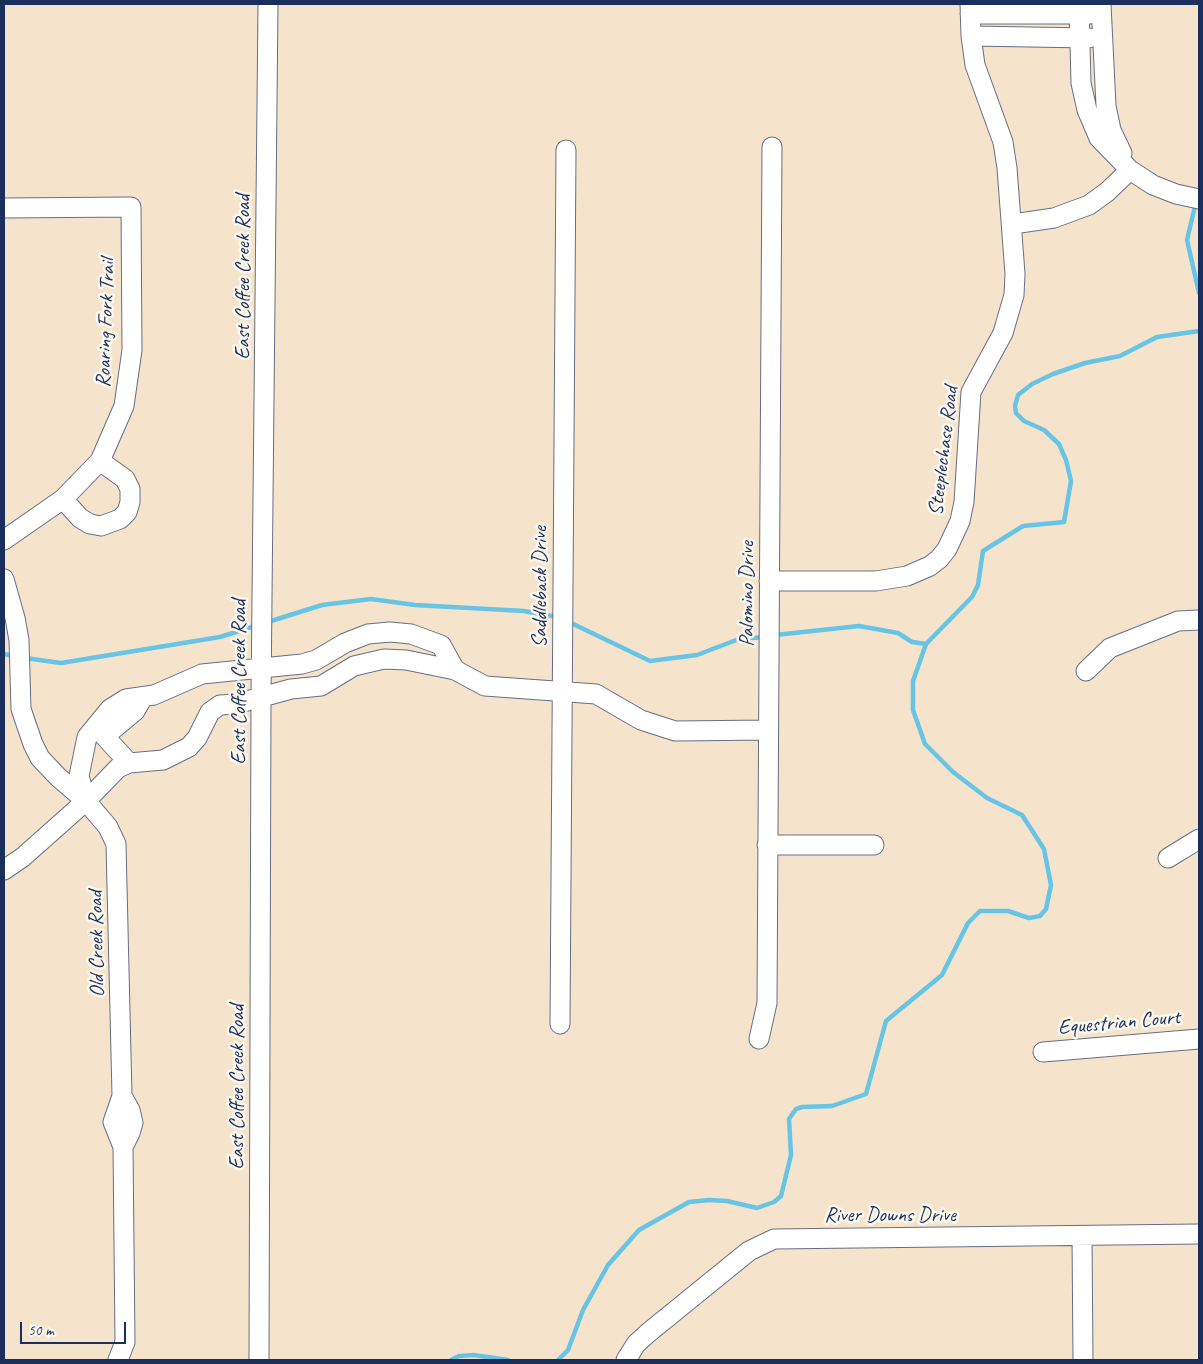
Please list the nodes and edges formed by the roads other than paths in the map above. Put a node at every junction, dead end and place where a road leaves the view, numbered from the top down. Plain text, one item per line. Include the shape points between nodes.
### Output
1 (268, 4) edge
2 (970, 9) edge
3 (1079, 9) edge
4 (1101, 9) edge
5 (971, 36) junction
6 (1078, 38) junction
7 (1102, 38) junction
8 (772, 147) dead end
9 (566, 150) dead end
10 (1130, 170) junction
11 (1199, 199) edge
12 (4, 208) edge
13 (1013, 224) junction
14 (100, 461) junction
15 (64, 499) junction
16 (4, 540) edge
17 (4, 579) edge
18 (769, 581) junction
19 (1199, 620) edge
20 (262, 669) junction
21 (455, 670) junction
22 (1086, 670) dead end
23 (561, 692) junction
24 (261, 698) junction
25 (768, 730) junction
26 (100, 731) junction
27 (129, 763) junction
28 (86, 801) junction
29 (1199, 839) edge
30 (767, 845) junction
31 (874, 846) dead end
32 (1168, 858) dead end
33 (4, 870) edge
34 (560, 1024) dead end
35 (1199, 1038) edge
36 (759, 1039) dead end
37 (1044, 1052) dead end
38 (1199, 1234) edge
39 (1082, 1236) junction
40 (118, 1360) edge
41 (259, 1360) edge
42 (626, 1360) edge
43 (1084, 1360) edge

1 - 20 street, East Coffee Creek Road
2 - 3 street
2 - 5 street, Steeplechase Road
3 - 4 street
3 - 6 street
4 - 7 street
5 - 6 street
5 - 13 street, Steeplechase Road via 975,65 1003,142
6 - 7 street
6 - 10 street via 1081,83 1087,110 1099,138
7 - 10 street via 1106,106 1111,130
8 - 18 street, Palomino Drive
9 - 23 street, Saddleback Drive
10 - 11 street via 1154,185
10 - 13 street via 1089,205 1054,218
12 - 14 street, Roaring Fork Trail via 131,207 131,370 124,406
13 - 18 street, Steeplechase Road via 1014,295 997,348 971,392 964,502 960,521 947,549 930,566 891,580
14 - 15 street, Roaring Fork Trail
14 - 15 street via 125,479 130,489 127,512 120,519 101,526 90,524 80,518
15 - 16 street, Roaring Fork Trail
17 - 28 street, Old Creek Road via 19,640 19,690 26,729 40,758
18 - 25 street, Palomino Drive
19 - 22 street via 1178,621 1110,648
20 - 21 street via 316,660 368,634 390,632 411,634 441,645
20 - 24 street, East Coffee Creek Road
20 - 26 street via 202,674 172,689 126,698 110,710
21 - 23 street via 485,686
21 - 24 street via 384,659 354,666 321,686 291,689
23 - 25 street via 596,694 641,720 675,731
23 - 34 street, Saddleback Drive
24 - 27 street via 220,705 210,712 189,747 177,754 163,760
24 - 41 street, East Coffee Creek Road
25 - 30 street, Palomino Drive
26 - 27 street
26 - 28 street via 87,738 82,756 79,776
27 - 28 street via 118,768
28 - 33 street via 24,857
28 - 40 street, Old Creek Road via 108,827 116,844 122,1096 133,1122 123,1147 125,1342
29 - 32 street
30 - 31 street
30 - 36 street, Palomino Drive via 767,1003
35 - 37 street, Equestrian Court
38 - 39 street, River Downs Drive
39 - 42 street, River Downs Drive via 774,1239 749,1251 648,1333
39 - 43 street

